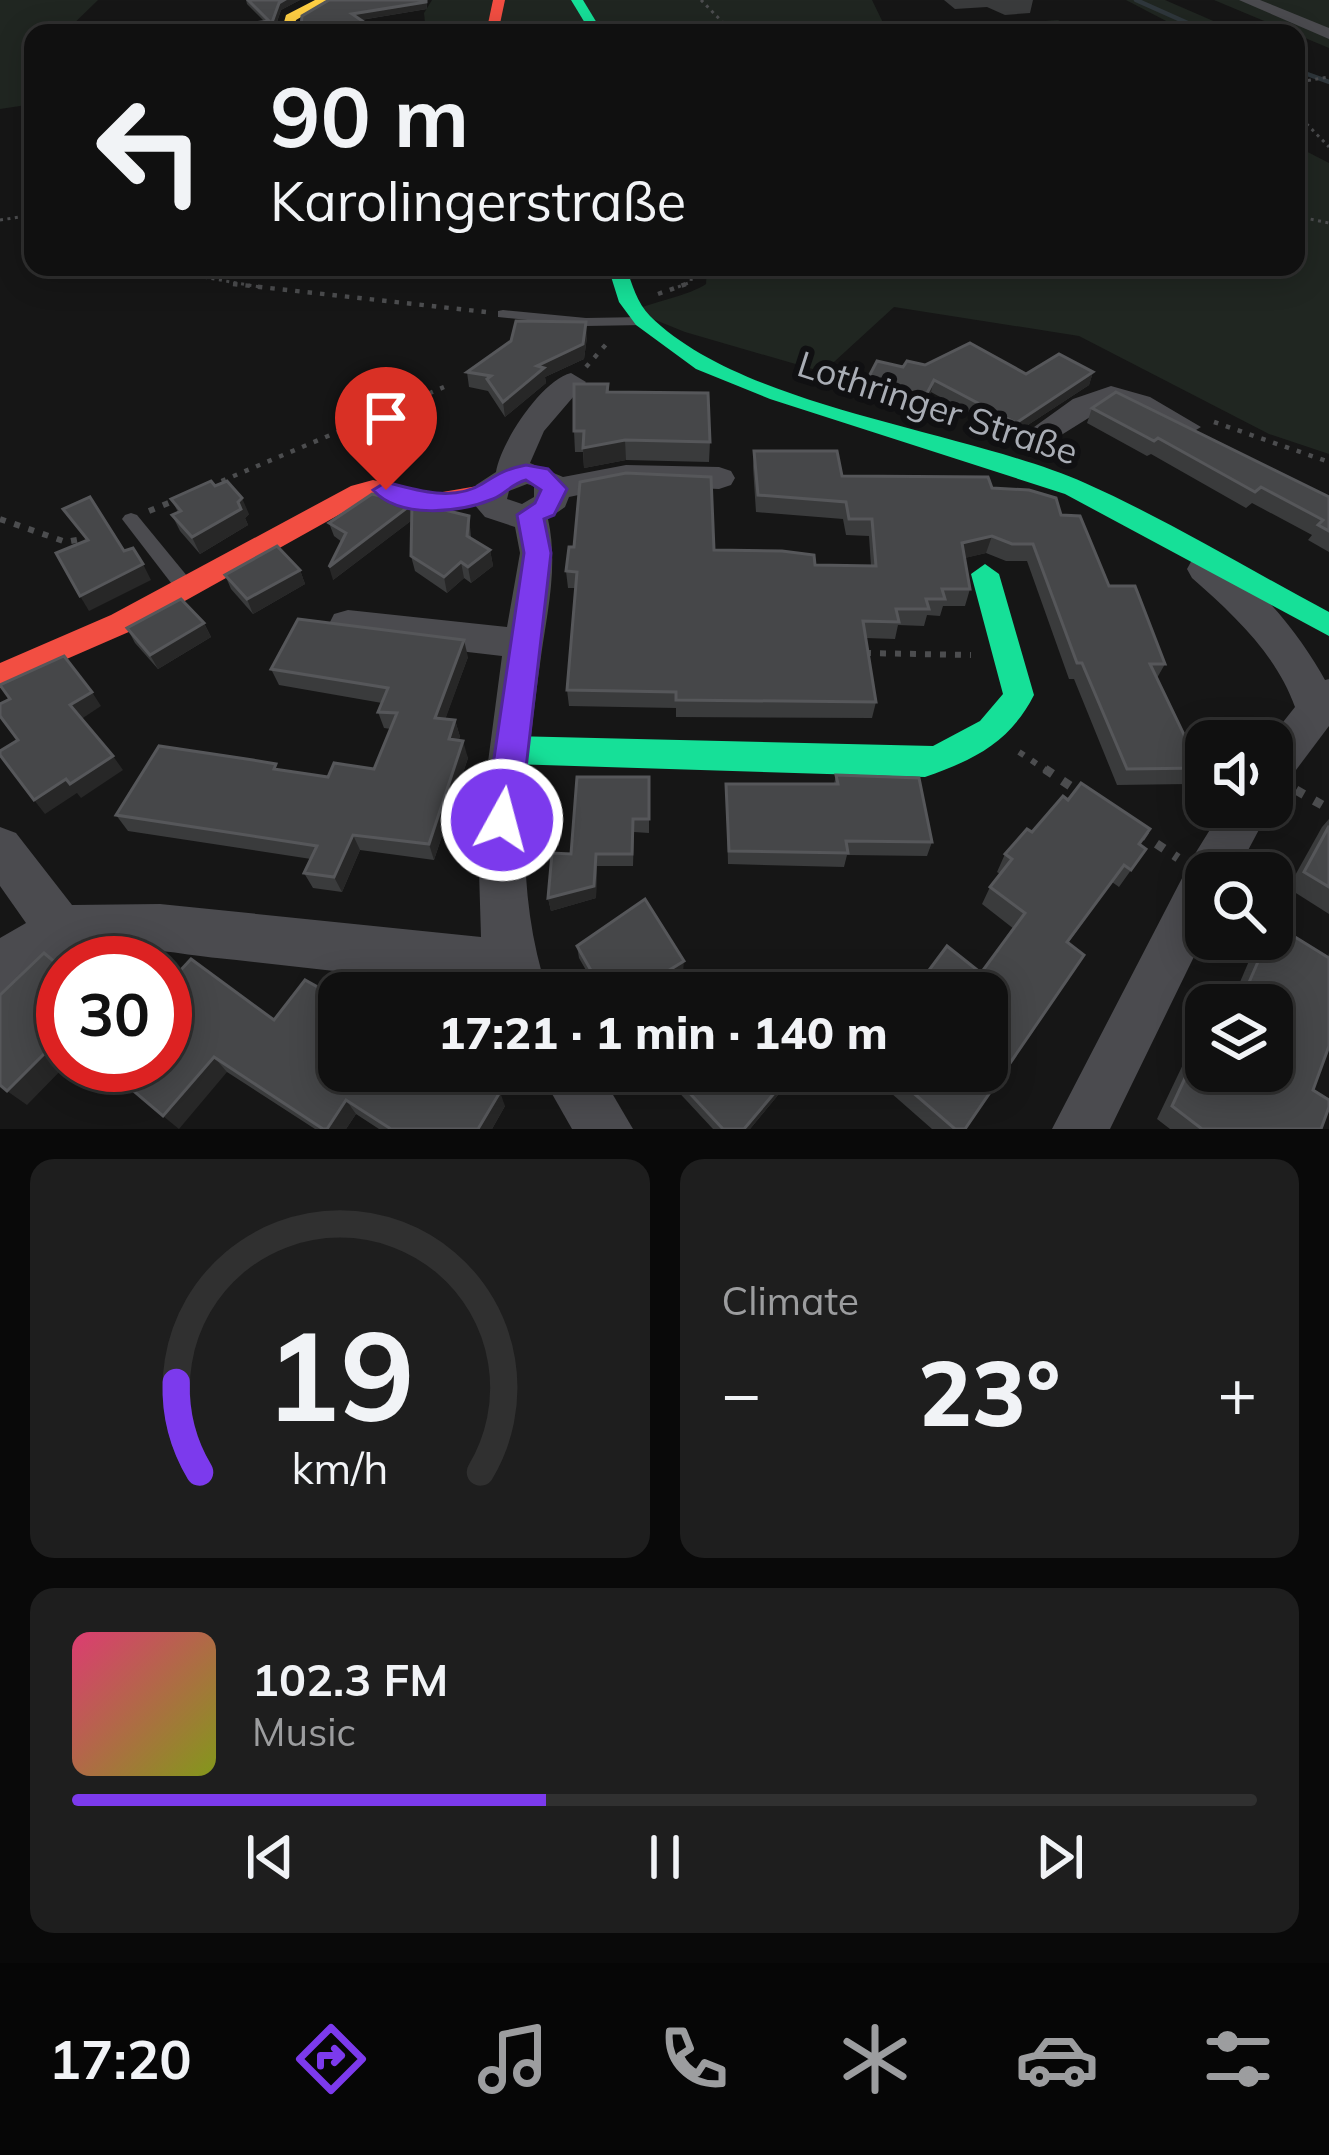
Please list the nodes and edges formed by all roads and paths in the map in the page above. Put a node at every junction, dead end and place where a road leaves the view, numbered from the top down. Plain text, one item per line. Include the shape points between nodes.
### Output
1 (324, 0) edge
2 (701, 0) edge
3 (1247, 0) edge
4 (288, 24) edge
5 (724, 24) edge
6 (1305, 24) edge
7 (1305, 122) edge
8 (1329, 147) edge
9 (183, 276) edge
10 (619, 276) edge
11 (691, 276) edge
12 (503, 314) joint
13 (630, 315) junction
14 (571, 382) joint
15 (443, 387) dead end
16 (1197, 433) joint
17 (1039, 434) dead end
18 (1329, 462) edge
19 (719, 478) dead end
20 (500, 483) junction
21 (542, 502) junction
22 (0, 519) edge
23 (131, 519) junction
24 (1157, 530) junction
25 (985, 574) dead end
26 (185, 587) junction
27 (349, 624) edge
28 (1329, 625) edge
29 (525, 644) junction
30 (850, 653) edge
31 (1011, 656) junction
32 (0, 676) edge
33 (1323, 703) edge
34 (991, 734) junction
35 (1293, 742) edge
36 (511, 750) junction
37 (1089, 798) edge
38 (1128, 824) edge
39 (0, 848) edge
40 (1185, 861) edge
41 (1185, 906) edge
42 (61, 931) junction
43 (491, 972) edge
44 (514, 972) edge
45 (0, 974) edge
46 (580, 1092) edge
47 (605, 1129) edge
48 (1080, 1129) edge

1 - 4 street
2 - 5 path
3 - 6 street
7 - 8 path
9 - 12 path
10 - 13 street
11 - 13 path
12 - 13 lane
13 - 14 path
13 - 24 street, Lothringer Straße via 736,378 1028,470
14 - 20 street via 519,441
15 - 23 path
16 - 17 street via 1104,392
16 - 18 path via 1212,422 1231,426
19 - 21 street via 606,477
20 - 21 street via 490,502 499,511
20 - 26 street via 431,502 373,488
21 - 29 street
22 - 23 path via 66,542
23 - 26 lane
24 - 28 street, Lothringer Straße
24 - 33 street via 1244,602
25 - 31 street
26 - 32 street
27 - 29 street
29 - 36 street
30 - 31 path
31 - 34 street via 1019,695
33 - 35 street
34 - 36 street via 926,763
34 - 37 path
36 - 44 street via 498,854
38 - 40 path
39 - 42 street
41 - 48 street
42 - 43 street via 160,928
42 - 45 street
46 - 47 street

